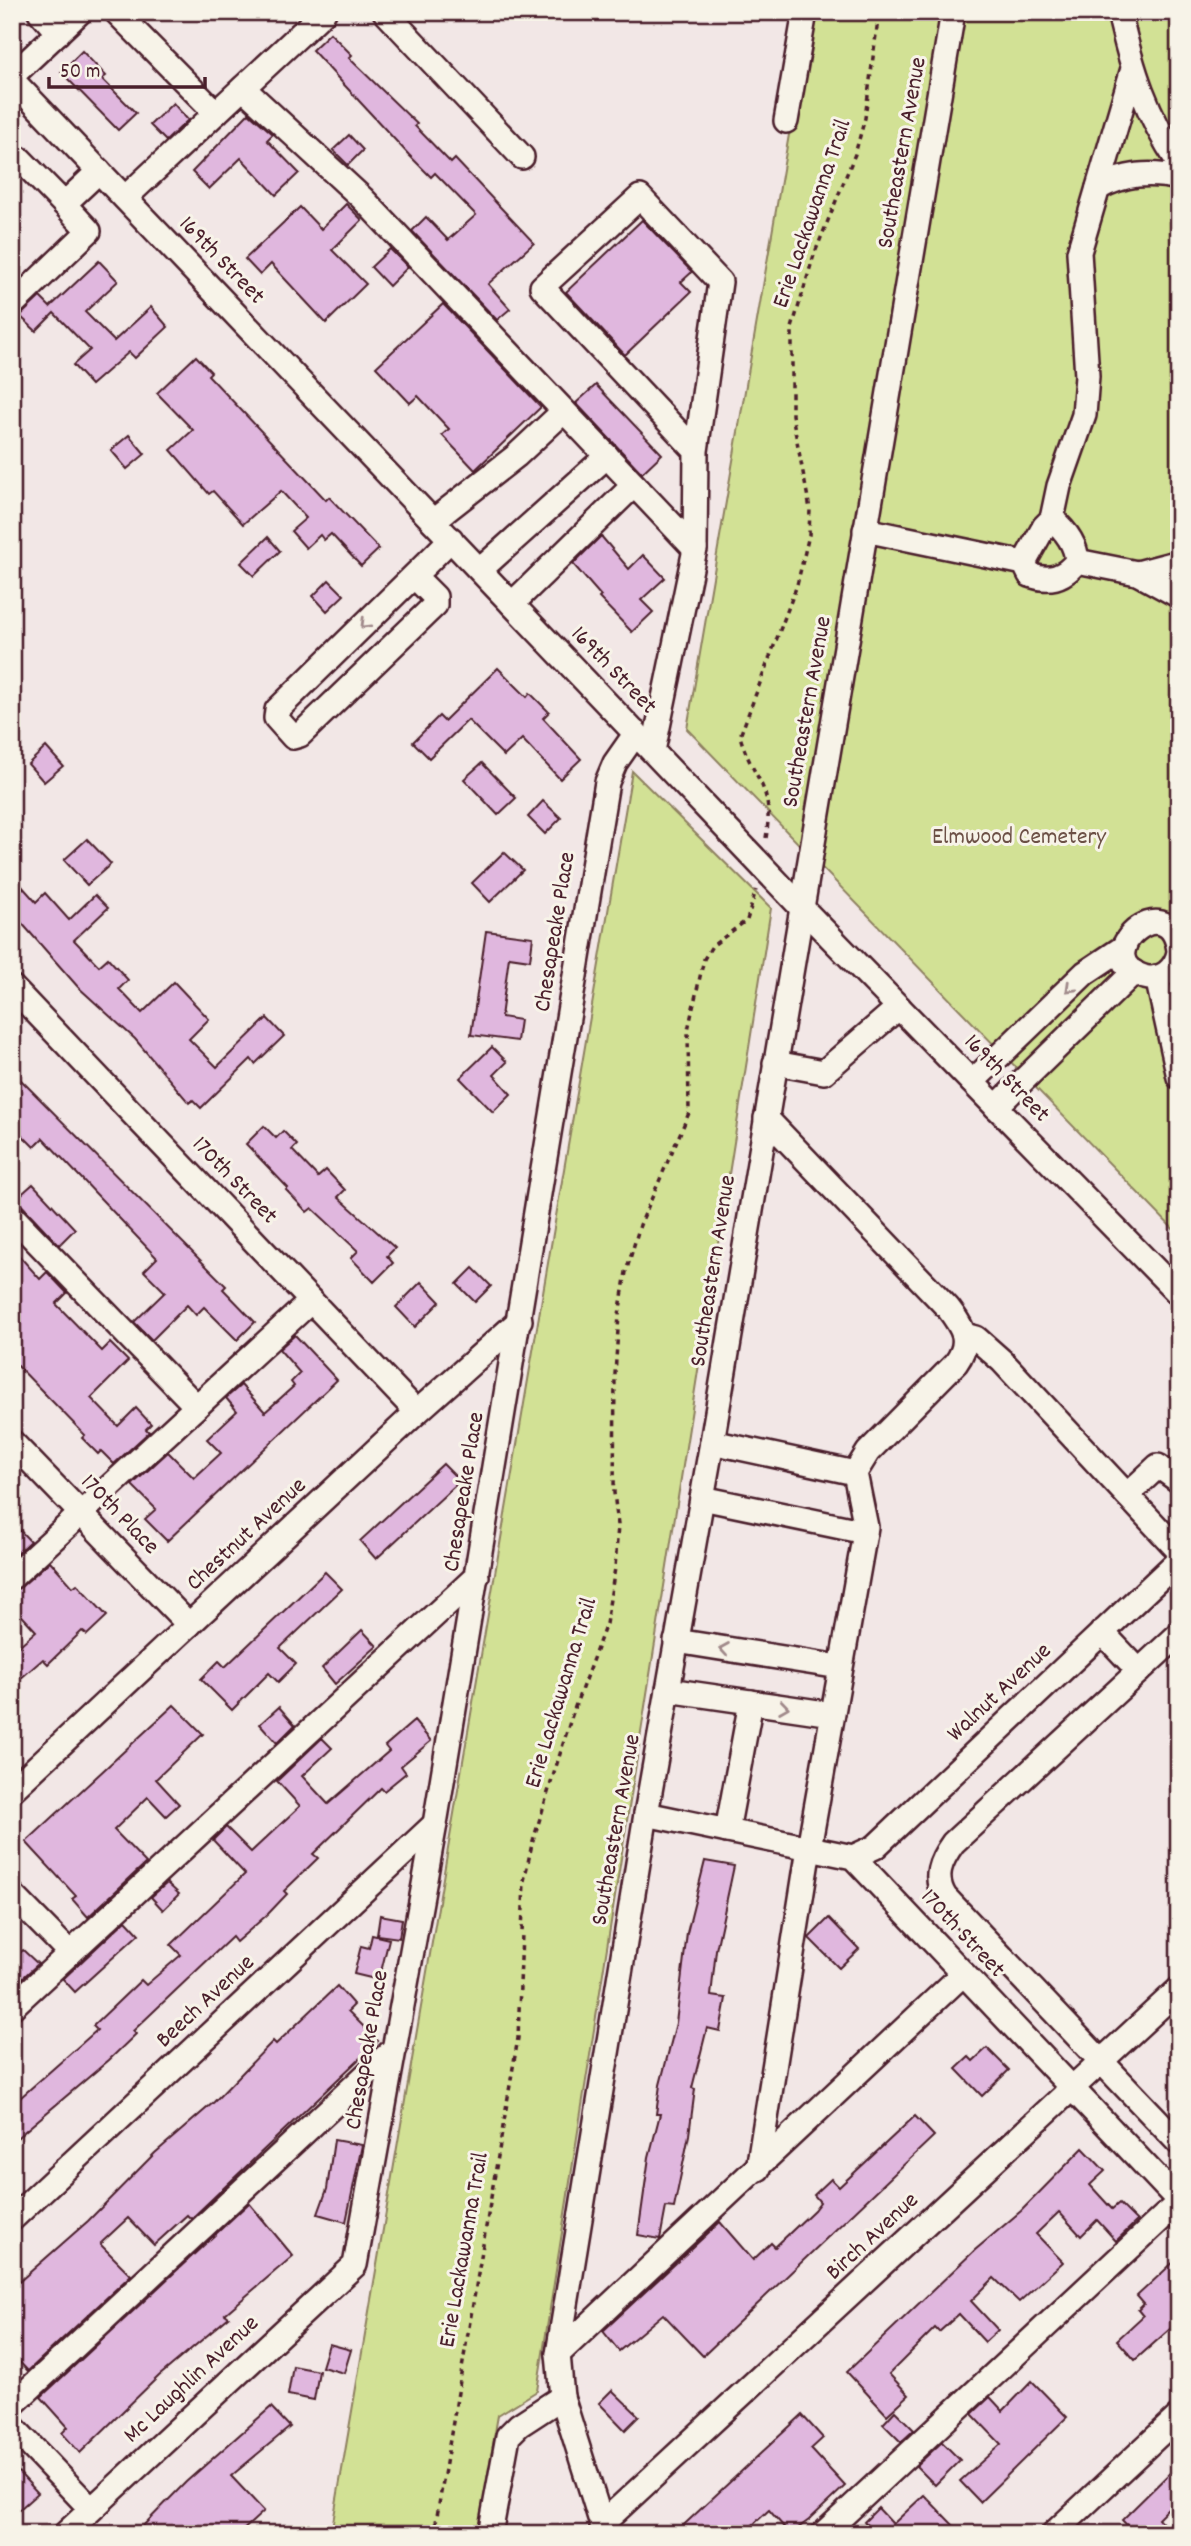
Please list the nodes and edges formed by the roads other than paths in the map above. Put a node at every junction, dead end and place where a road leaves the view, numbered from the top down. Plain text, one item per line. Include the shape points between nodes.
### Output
1 (40, 12) edge
2 (80, 12) edge
3 (116, 12) edge
4 (324, 12) edge
5 (385, 12) edge
6 (805, 12) edge
7 (953, 12) edge
8 (1119, 12) edge
9 (58, 33) junction
10 (1132, 72) junction
11 (12, 78) edge
12 (243, 88) junction
13 (216, 113) junction
14 (786, 121) dead end
15 (522, 157) dead end
16 (1179, 163) edge
17 (12, 166) edge
18 (99, 171) junction
19 (1179, 178) edge
20 (1098, 188) junction
21 (125, 198) junction
22 (64, 204) junction
23 (12, 305) edge
24 (564, 411) junction
25 (695, 451) junction
26 (607, 456) junction
27 (634, 485) junction
28 (1052, 519) junction
29 (433, 521) junction
30 (865, 530) junction
31 (451, 539) junction
32 (695, 549) junction
33 (1077, 561) junction
34 (1179, 562) edge
35 (1024, 563) junction
36 (480, 570) junction
37 (1137, 573) junction
38 (414, 576) junction
39 (1179, 596) edge
40 (512, 604) junction
41 (636, 733) junction
42 (653, 751) junction
43 (802, 907) junction
44 (1124, 947) junction
45 (1178, 955) edge
46 (1134, 972) junction
47 (1157, 977) junction
48 (12, 987) edge
49 (899, 1007) junction
50 (775, 1063) junction
51 (1179, 1077) edge
52 (972, 1082) junction
53 (996, 1107) junction
54 (766, 1118) junction
55 (12, 1216) edge
56 (1179, 1294) edge
57 (311, 1301) junction
58 (520, 1320) junction
59 (965, 1335) junction
60 (196, 1406) junction
61 (417, 1412) junction
62 (12, 1442) edge
63 (712, 1443) junction
64 (855, 1473) junction
65 (1179, 1481) edge
66 (1127, 1495) junction
67 (702, 1498) junction
68 (81, 1513) junction
69 (865, 1532) junction
70 (1179, 1551) edge
71 (1179, 1560) edge
72 (477, 1576) junction
73 (12, 1577) edge
74 (189, 1625) junction
75 (1102, 1633) junction
76 (1179, 1634) edge
77 (676, 1642) junction
78 (840, 1667) junction
79 (1139, 1671) junction
80 (668, 1690) junction
81 (751, 1702) junction
82 (832, 1714) junction
83 (12, 1790) edge
84 (646, 1814) junction
85 (435, 1824) junction
86 (727, 1831) junction
87 (809, 1848) junction
88 (853, 1857) junction
89 (12, 1894) edge
90 (70, 1953) junction
91 (963, 1974) junction
92 (1179, 1989) edge
93 (12, 2007) edge
94 (395, 2048) junction
95 (1101, 2062) junction
96 (1072, 2088) junction
97 (1179, 2143) edge
98 (758, 2169) junction
99 (1179, 2201) edge
100 (12, 2219) edge
101 (355, 2264) joint
102 (558, 2354) junction
103 (562, 2398) junction
104 (12, 2405) edge
105 (1177, 2421) edge
106 (12, 2426) edge
107 (91, 2510) junction
108 (604, 2528) edge
109 (1058, 2532) edge
110 (65, 2534) edge
111 (490, 2534) edge
112 (823, 2534) edge

1 - 9 street
2 - 9 street
3 - 13 street
4 - 12 street
5 - 15 street
6 - 14 street
7 - 30 street, Southeastern Avenue
8 - 10 street
9 - 11 street
10 - 16 street via 1149,113
10 - 20 street
11 - 18 street, 169th Street
12 - 13 street
12 - 24 street via 362,198
13 - 21 street
17 - 22 street via 20,159
18 - 21 street, 169th Street
18 - 22 street
19 - 20 street via 1141,174 1117,177
20 - 28 street via 1079,252 1087,376 1084,415
21 - 29 street, 169th Street
22 - 23 street via 89,231
24 - 26 street
24 - 29 street via 516,456
25 - 25 street via 720,282 640,197 542,288
25 - 32 street
26 - 27 street
26 - 36 street
27 - 32 street
27 - 40 street
28 - 33 street via 1069,538
28 - 35 street
29 - 31 street, 169th Street
30 - 35 street
30 - 43 street, Southeastern Avenue
31 - 36 street, 169th Street
31 - 38 street
32 - 42 street
33 - 35 street via 1070,570 1042,580 1030,575
33 - 37 street
34 - 37 street
36 - 40 street, 169th Street
37 - 39 street
38 -> 38 street via 277,710 276,719 293,737 435,605 435,597
40 - 41 street, 169th Street
41 - 42 street, 169th Street
41 - 58 street, Chesapeake Place via 607,782
42 - 43 street, 169th Street
43 - 49 street, 169th Street
43 - 50 street, Southeastern Avenue
44 - 45 street via 1132,930 1149,923 1173,933
44 - 46 street
44 -> 52 street via 1085,973
45 - 47 street via 1166,974
46 - 47 street
46 - 53 street
47 - 51 street
48 - 57 street, 170th Street
49 - 50 street via 824,1072
49 - 52 street, 169th Street
50 - 54 street, Southeastern Avenue
52 - 53 street, 169th Street
53 - 56 street, 169th Street
54 - 59 street via 948,1308
54 - 63 street, Southeastern Avenue
55 - 60 street
57 - 60 street
57 - 61 street, 170th Street
58 - 61 street, Chestnut Avenue
58 - 72 street, Chesapeake Place
59 - 64 street via 966,1346 956,1363 868,1452
59 - 66 street via 976,1338 1002,1361
60 - 68 street
61 - 74 street, Chestnut Avenue
62 - 68 street, 170th Place
63 - 64 street
63 - 67 street, Southeastern Avenue
64 - 69 street
65 - 66 street via 1158,1466
66 - 70 street
67 - 69 street
67 - 77 street, Southeastern Avenue
68 - 73 street
68 - 74 street, 170th Place
69 - 78 street
71 - 75 street, Walnut Avenue
72 - 85 street, Chesapeake Place
72 - 90 street
74 - 83 street, Chestnut Avenue
75 - 79 street
75 - 88 street, Walnut Avenue via 875,1847
76 - 79 street
78 -> 77 street
77 - 80 street, Southeastern Avenue
78 - 82 street
79 - 95 street via 953,1843 938,1876 945,1896
80 - 81 street
80 - 84 street, Southeastern Avenue
81 -> 82 street
81 - 86 street
82 - 87 street
84 - 86 street
84 - 102 street, Southeastern Avenue
85 - 94 street, Chesapeake Place
85 - 100 street, Beech Avenue
86 - 87 street
87 - 88 street
87 - 98 street
88 - 91 street, 170th Street
89 - 90 street
90 - 93 street
91 - 96 street, 170th Street
91 - 98 street
92 - 95 street, Birch Avenue
94 - 101 street, Chesapeake Place
94 - 104 street
95 - 96 street, Birch Avenue
95 - 97 street
96 - 99 street, 170th Street
96 - 108 street, Birch Avenue
98 - 102 street
99 - 112 street
101 - 107 street, Mc Laughlin Avenue
102 - 103 street, Southeastern Avenue
103 - 108 street, Southeastern Avenue
103 - 111 street via 508,2436
105 - 109 street
106 - 107 street
107 - 110 street, Mc Laughlin Avenue

